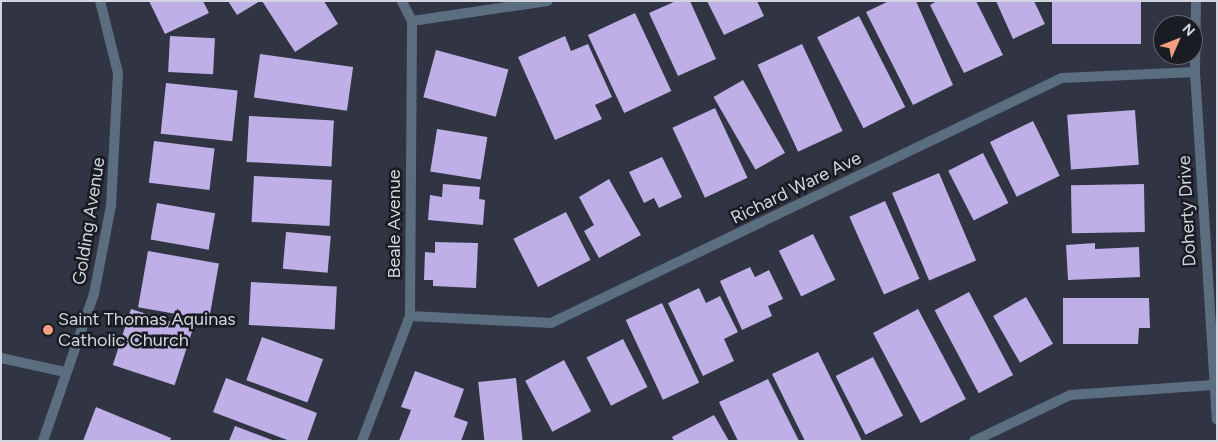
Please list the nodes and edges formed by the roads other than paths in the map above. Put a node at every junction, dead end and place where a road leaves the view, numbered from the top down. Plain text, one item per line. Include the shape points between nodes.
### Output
1 (100, 1) edge
2 (402, 1) edge
3 (548, 1) edge
4 (1196, 1) edge
5 (412, 21) junction
6 (1195, 72) junction
7 (410, 316) junction
8 (1, 358) edge
9 (65, 372) junction
10 (1213, 385) junction
11 (1217, 419) edge
12 (43, 441) edge
13 (362, 441) edge
14 (974, 441) edge

1 - 9 street, Golding Avenue via 118,73 111,206 94,294
2 - 5 street, Beale Avenue
3 - 5 street
4 - 6 street, Doherty Drive
5 - 7 street, Beale Avenue
6 - 7 street, Richard Ware Ave via 1062,78 551,323
6 - 10 street, Doherty Drive
7 - 13 street, Beale Avenue
8 - 9 street
9 - 12 street, Golding Avenue
10 - 11 street, Doherty Drive
10 - 14 street via 1070,395

